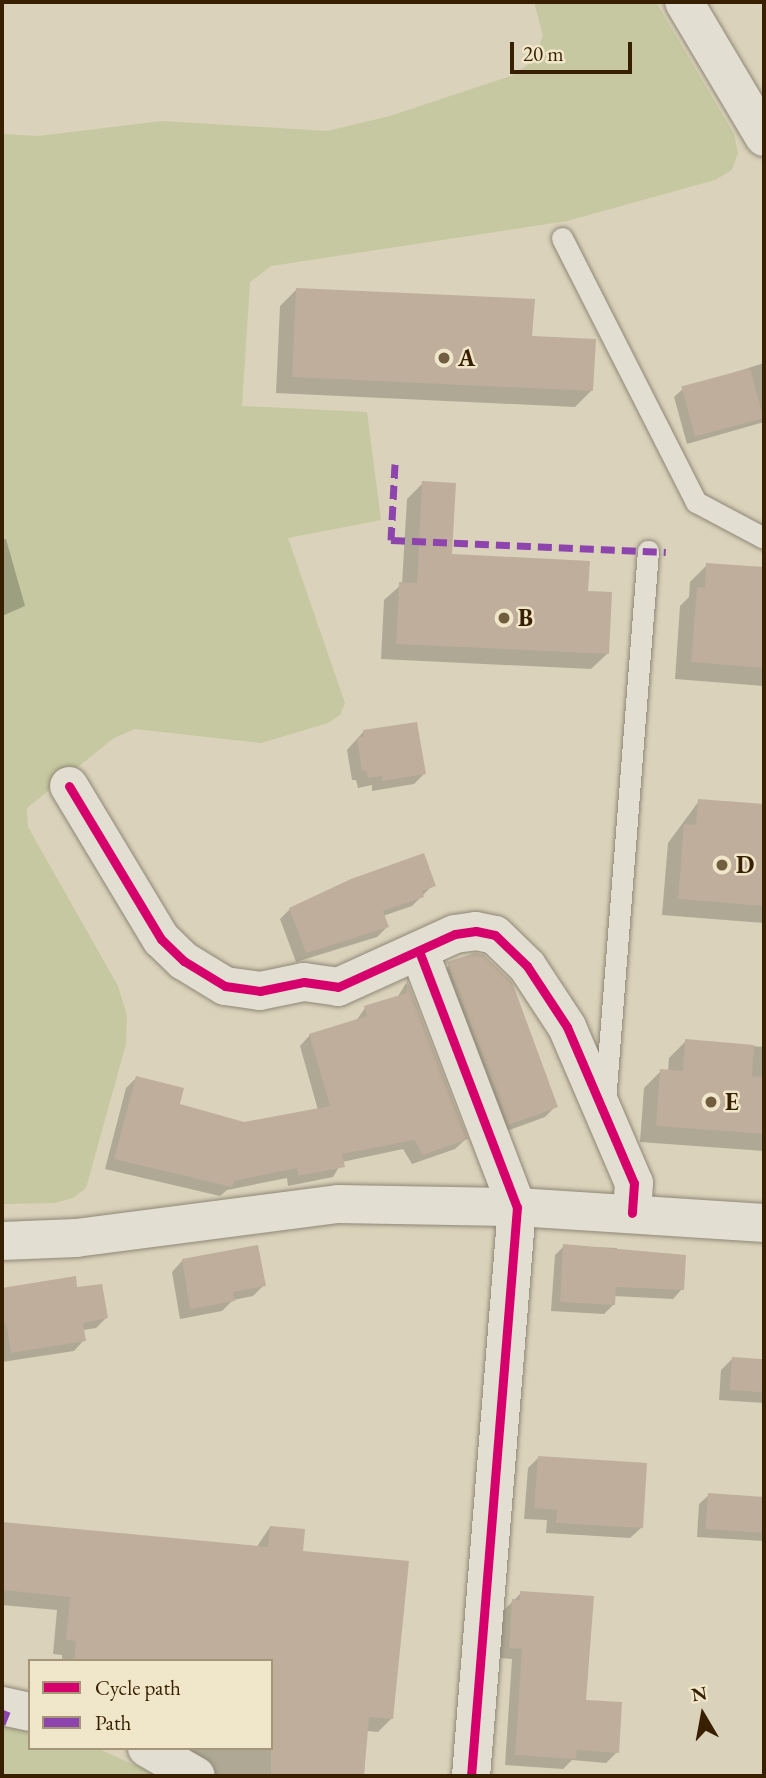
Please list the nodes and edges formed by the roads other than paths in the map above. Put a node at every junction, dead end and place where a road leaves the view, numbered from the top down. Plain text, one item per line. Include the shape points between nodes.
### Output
1 (684, 2) edge
2 (764, 137) edge
3 (562, 238) dead end
4 (764, 538) edge
5 (648, 551) dead end
6 (69, 786) dead end
7 (419, 951) junction
8 (604, 1112) junction
9 (517, 1207) junction
10 (632, 1213) junction
11 (764, 1223) edge
12 (2, 1241) edge
13 (2, 1706) edge
14 (28, 1712) edge
15 (150, 1750) edge
16 (196, 1776) edge
17 (471, 1776) edge

1 - 2 street
3 - 4 lane via 696,502
5 - 8 lane
6 - 7 street via 161,939 184,961 225,986 260,990 304,982 338,987
7 - 8 street via 455,934 476,931 495,935 511,948 567,1027
7 - 9 street
8 - 10 street via 634,1183
9 - 10 street
9 - 12 street via 338,1205 76,1237
9 - 17 street
10 - 11 street
13 - 14 street
15 - 16 street

